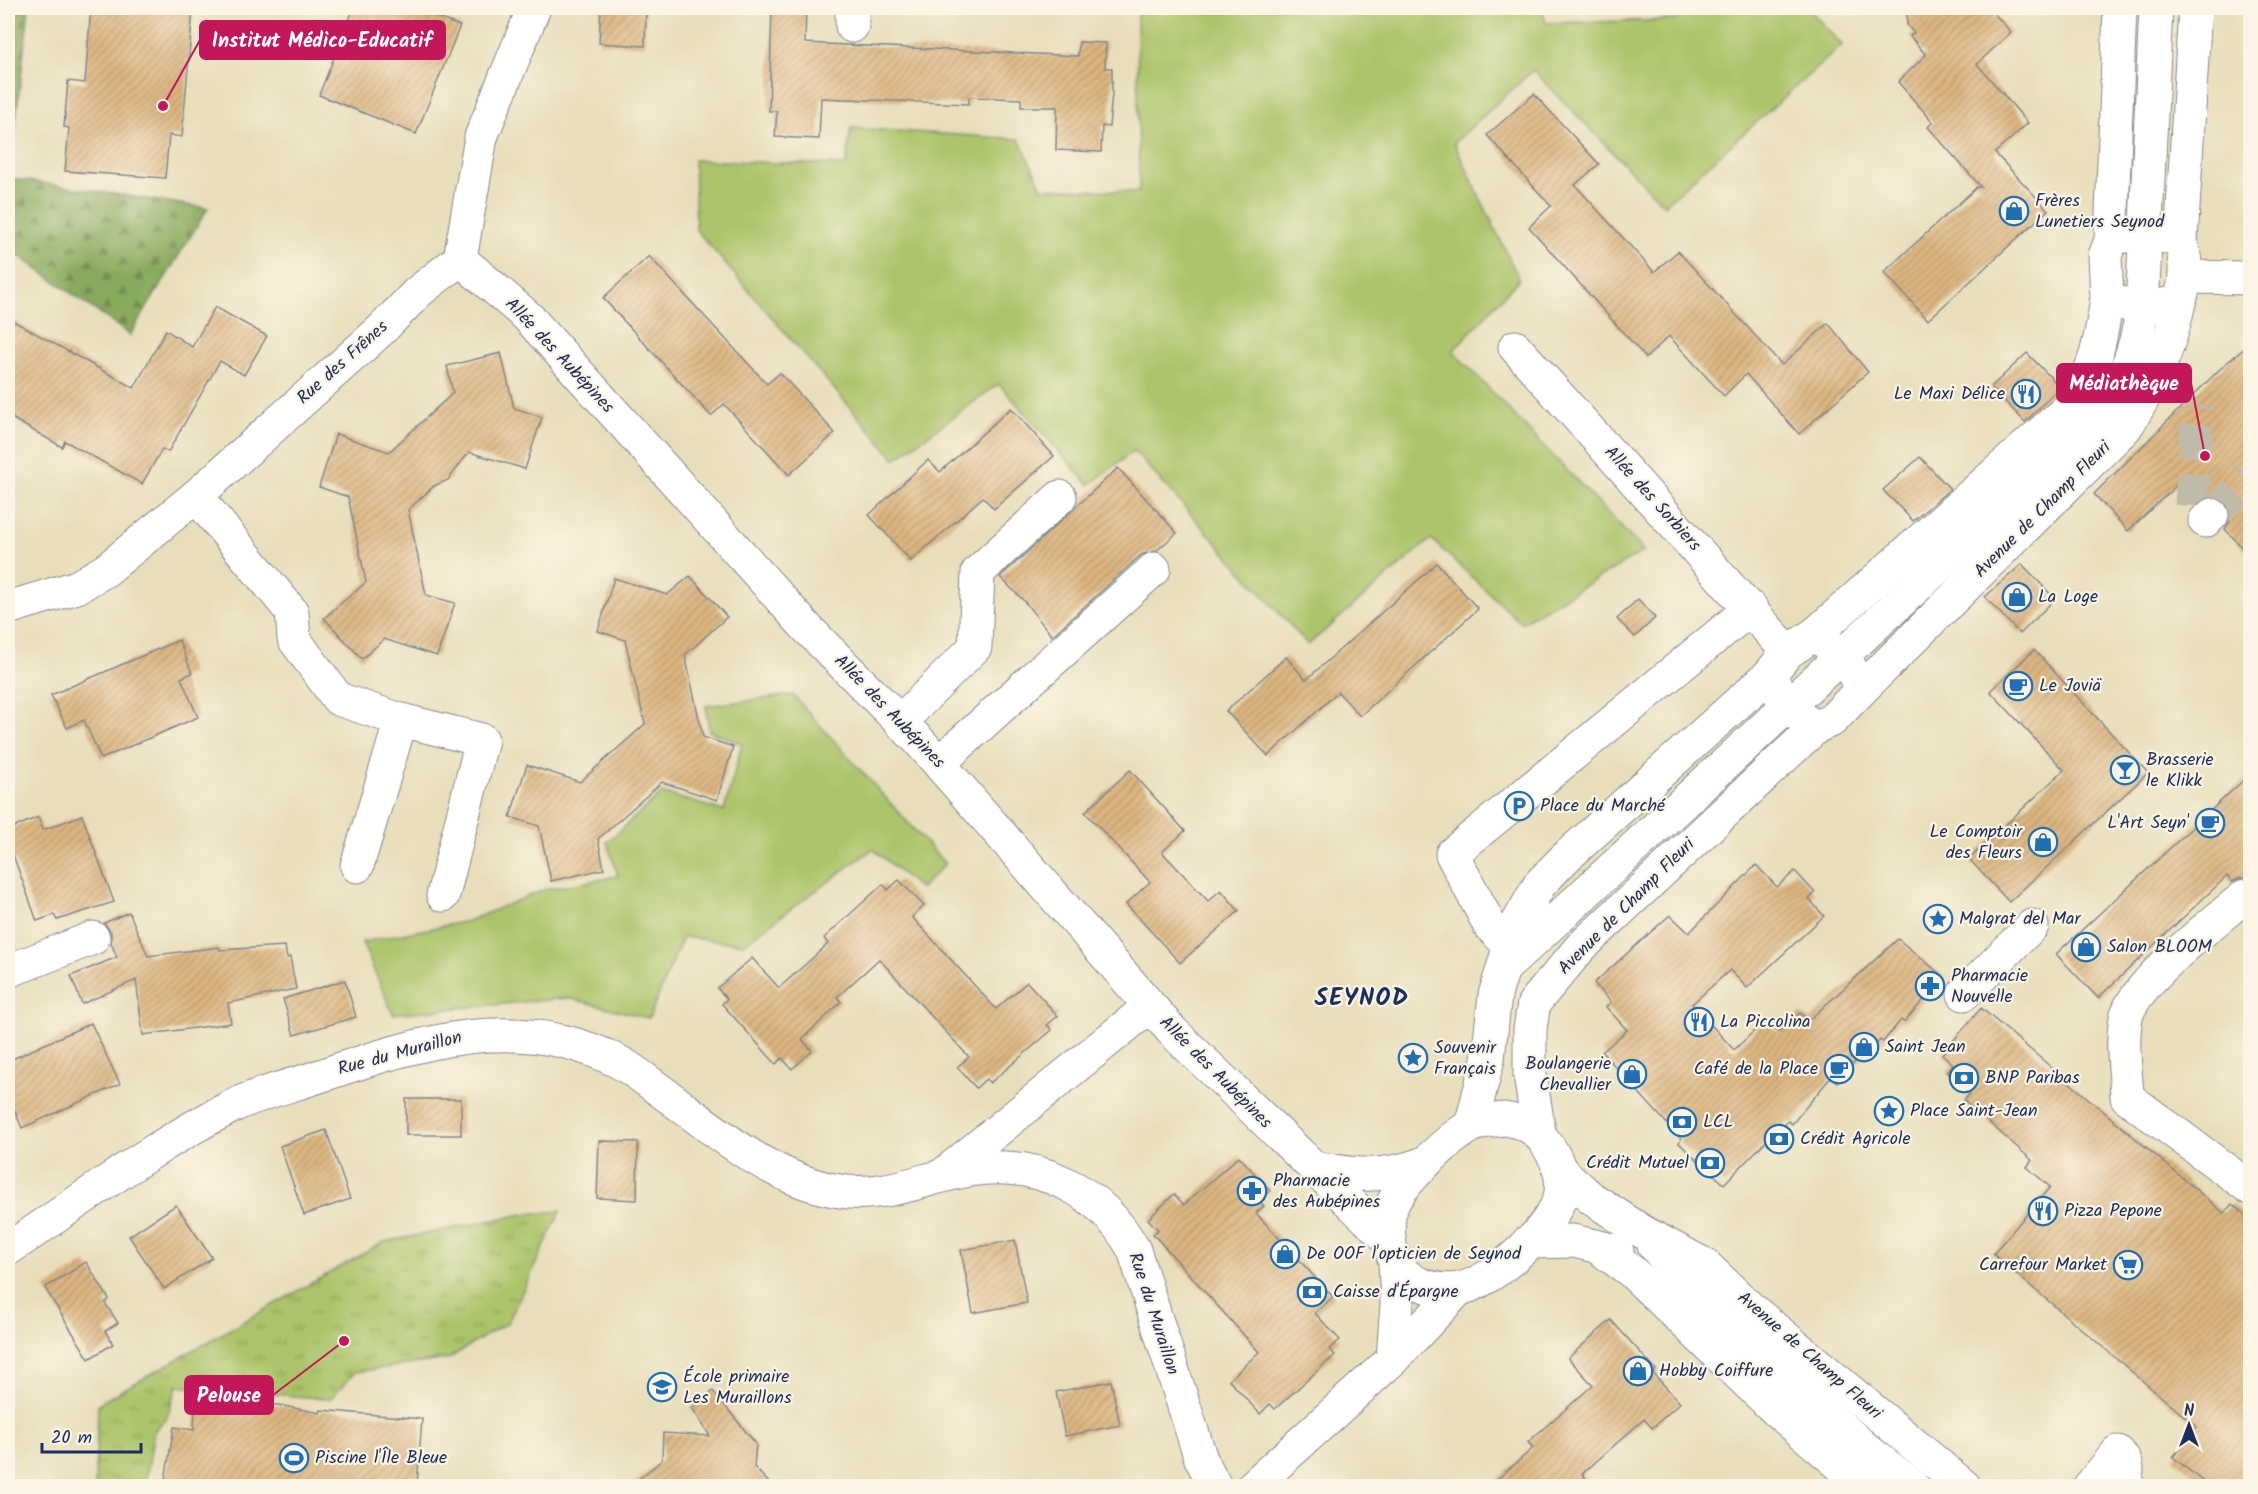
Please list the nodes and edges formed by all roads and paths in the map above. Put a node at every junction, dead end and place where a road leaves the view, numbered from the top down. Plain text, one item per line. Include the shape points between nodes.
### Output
1 (534, 8) edge
2 (2120, 8) edge
3 (2156, 8) edge
4 (2195, 8) edge
5 (2146, 233) junction
6 (2111, 240) junction
7 (2181, 241) junction
8 (460, 259) junction
9 (2250, 278) edge
10 (2182, 290) junction
11 (2107, 299) junction
12 (2142, 309) junction
13 (1515, 347) dead end
14 (196, 496) junction
15 (1060, 497) dead end
16 (1154, 569) dead end
17 (8, 608) edge
18 (1751, 608) junction
19 (1815, 634) junction
20 (1844, 657) junction
21 (1778, 663) junction
22 (1862, 689) junction
23 (1788, 706) junction
24 (401, 720) junction
25 (902, 721) junction
26 (1816, 727) junction
27 (939, 763) junction
28 (357, 866) dead end
29 (443, 895) dead end
30 (2245, 896) dead end
31 (2032, 926) dead end
32 (1543, 932) junction
33 (93, 938) dead end
34 (1507, 957) junction
35 (8, 971) edge
36 (1964, 994) dead end
37 (1149, 1006) junction
38 (1471, 1126) junction
39 (1539, 1133) junction
40 (1425, 1163) junction
41 (1317, 1168) junction
42 (1560, 1170) junction
43 (940, 1177) junction
44 (2250, 1188) edge
45 (1644, 1232) junction
46 (1528, 1242) junction
47 (1596, 1246) junction
48 (8, 1249) edge
49 (1392, 1251) junction
50 (1682, 1279) junction
51 (1459, 1289) junction
52 (1392, 1359) junction
53 (1215, 1486) edge
54 (1253, 1486) edge
55 (1865, 1486) edge
56 (1913, 1486) edge
57 (1964, 1486) edge
58 (2090, 1486) edge
59 (2122, 1486) edge

1 - 8 street via 482,137
2 - 6 street, Avenue de Champ Fleuri
3 - 5 street, Avenue de Champ Fleuri
4 - 7 street, Avenue de Champ Fleuri
5 - 6 street
5 - 7 street
5 - 12 street, Avenue de Champ Fleuri
6 - 11 street, Avenue de Champ Fleuri via 2105,256
7 - 10 street, Avenue de Champ Fleuri via 2185,256
8 - 14 street, Rue des Frênes via 418,292
8 - 25 street, Allée des Aubépines via 528,317 806,627
9 - 10 street
10 - 12 street
10 - 22 street, Avenue de Champ Fleuri via 2172,339 2149,391 2126,427
11 - 12 street
11 - 19 street, Avenue de Champ Fleuri via 2101,342 2088,380 2070,407
12 - 20 street, Avenue de Champ Fleuri via 2138,342 2101,413
13 - 18 street, Allée des Sorbiers
14 - 17 street, Rue des Frênes via 106,570 77,587
14 - 24 street via 292,612 294,639 338,699
15 - 25 street via 978,572 975,647
16 - 27 street
18 - 21 street, Allée des Sorbiers
18 - 34 street via 1452,854
19 - 20 street
19 - 21 street, Avenue de Champ Fleuri
20 - 22 street
20 - 23 street, Avenue de Champ Fleuri
21 - 23 street
21 - 34 street, Avenue de Champ Fleuri via 1540,884 1515,928
22 - 26 street, Avenue de Champ Fleuri via 1832,720
23 - 26 street
23 - 32 street, Avenue de Champ Fleuri
24 - 28 street
24 - 29 street via 482,740
25 - 27 street, Allée des Aubépines
26 - 39 street, Avenue de Champ Fleuri via 1580,948 1534,1003 1530,1075
27 - 37 street, Allée des Aubépines
30 - 44 street via 2138,993 2126,1016 2124,1036 2127,1097
31 - 36 street
32 - 34 street, Avenue de Champ Fleuri
32 - 39 street, Avenue de Champ Fleuri via 1514,996 1513,1026 1516,1071
33 - 35 street
34 - 38 street, Avenue de Champ Fleuri via 1495,995 1488,1059
37 - 41 street, Allée des Aubépines
37 - 43 street, Rue du Muraillon
38 - 39 street via 1504,1119 1523,1122
38 - 40 street
39 - 42 street
40 - 41 street, Allée des Aubépines via 1397,1173 1356,1176
40 - 49 street via 1403,1185 1391,1209
41 - 49 street, Allée des Aubépines
42 - 45 street, Avenue de Champ Fleuri via 1591,1198
42 - 46 street via 1560,1195 1554,1213
43 - 48 street, Rue du Muraillon via 904,1188 870,1192 840,1191 812,1184 780,1173 749,1154 621,1063 565,1042 512,1034 454,1036 234,1106 184,1133
43 - 53 street, Rue du Muraillon via 972,1169 1010,1169 1046,1175 1096,1201 1120,1226 1134,1250 1201,1460
45 - 50 street
45 - 57 street, Avenue de Champ Fleuri via 1705,1264 1750,1308
46 - 47 street via 1573,1241
46 - 51 street via 1492,1275
47 - 50 street via 1630,1254
47 - 55 street via 1631,1271 1778,1412
49 - 51 street via 1413,1281 1433,1289
49 - 52 street via 1397,1303
50 - 56 street via 1698,1298
51 - 52 street
52 - 54 street
58 - 59 street via 2118,1452 2128,1463

